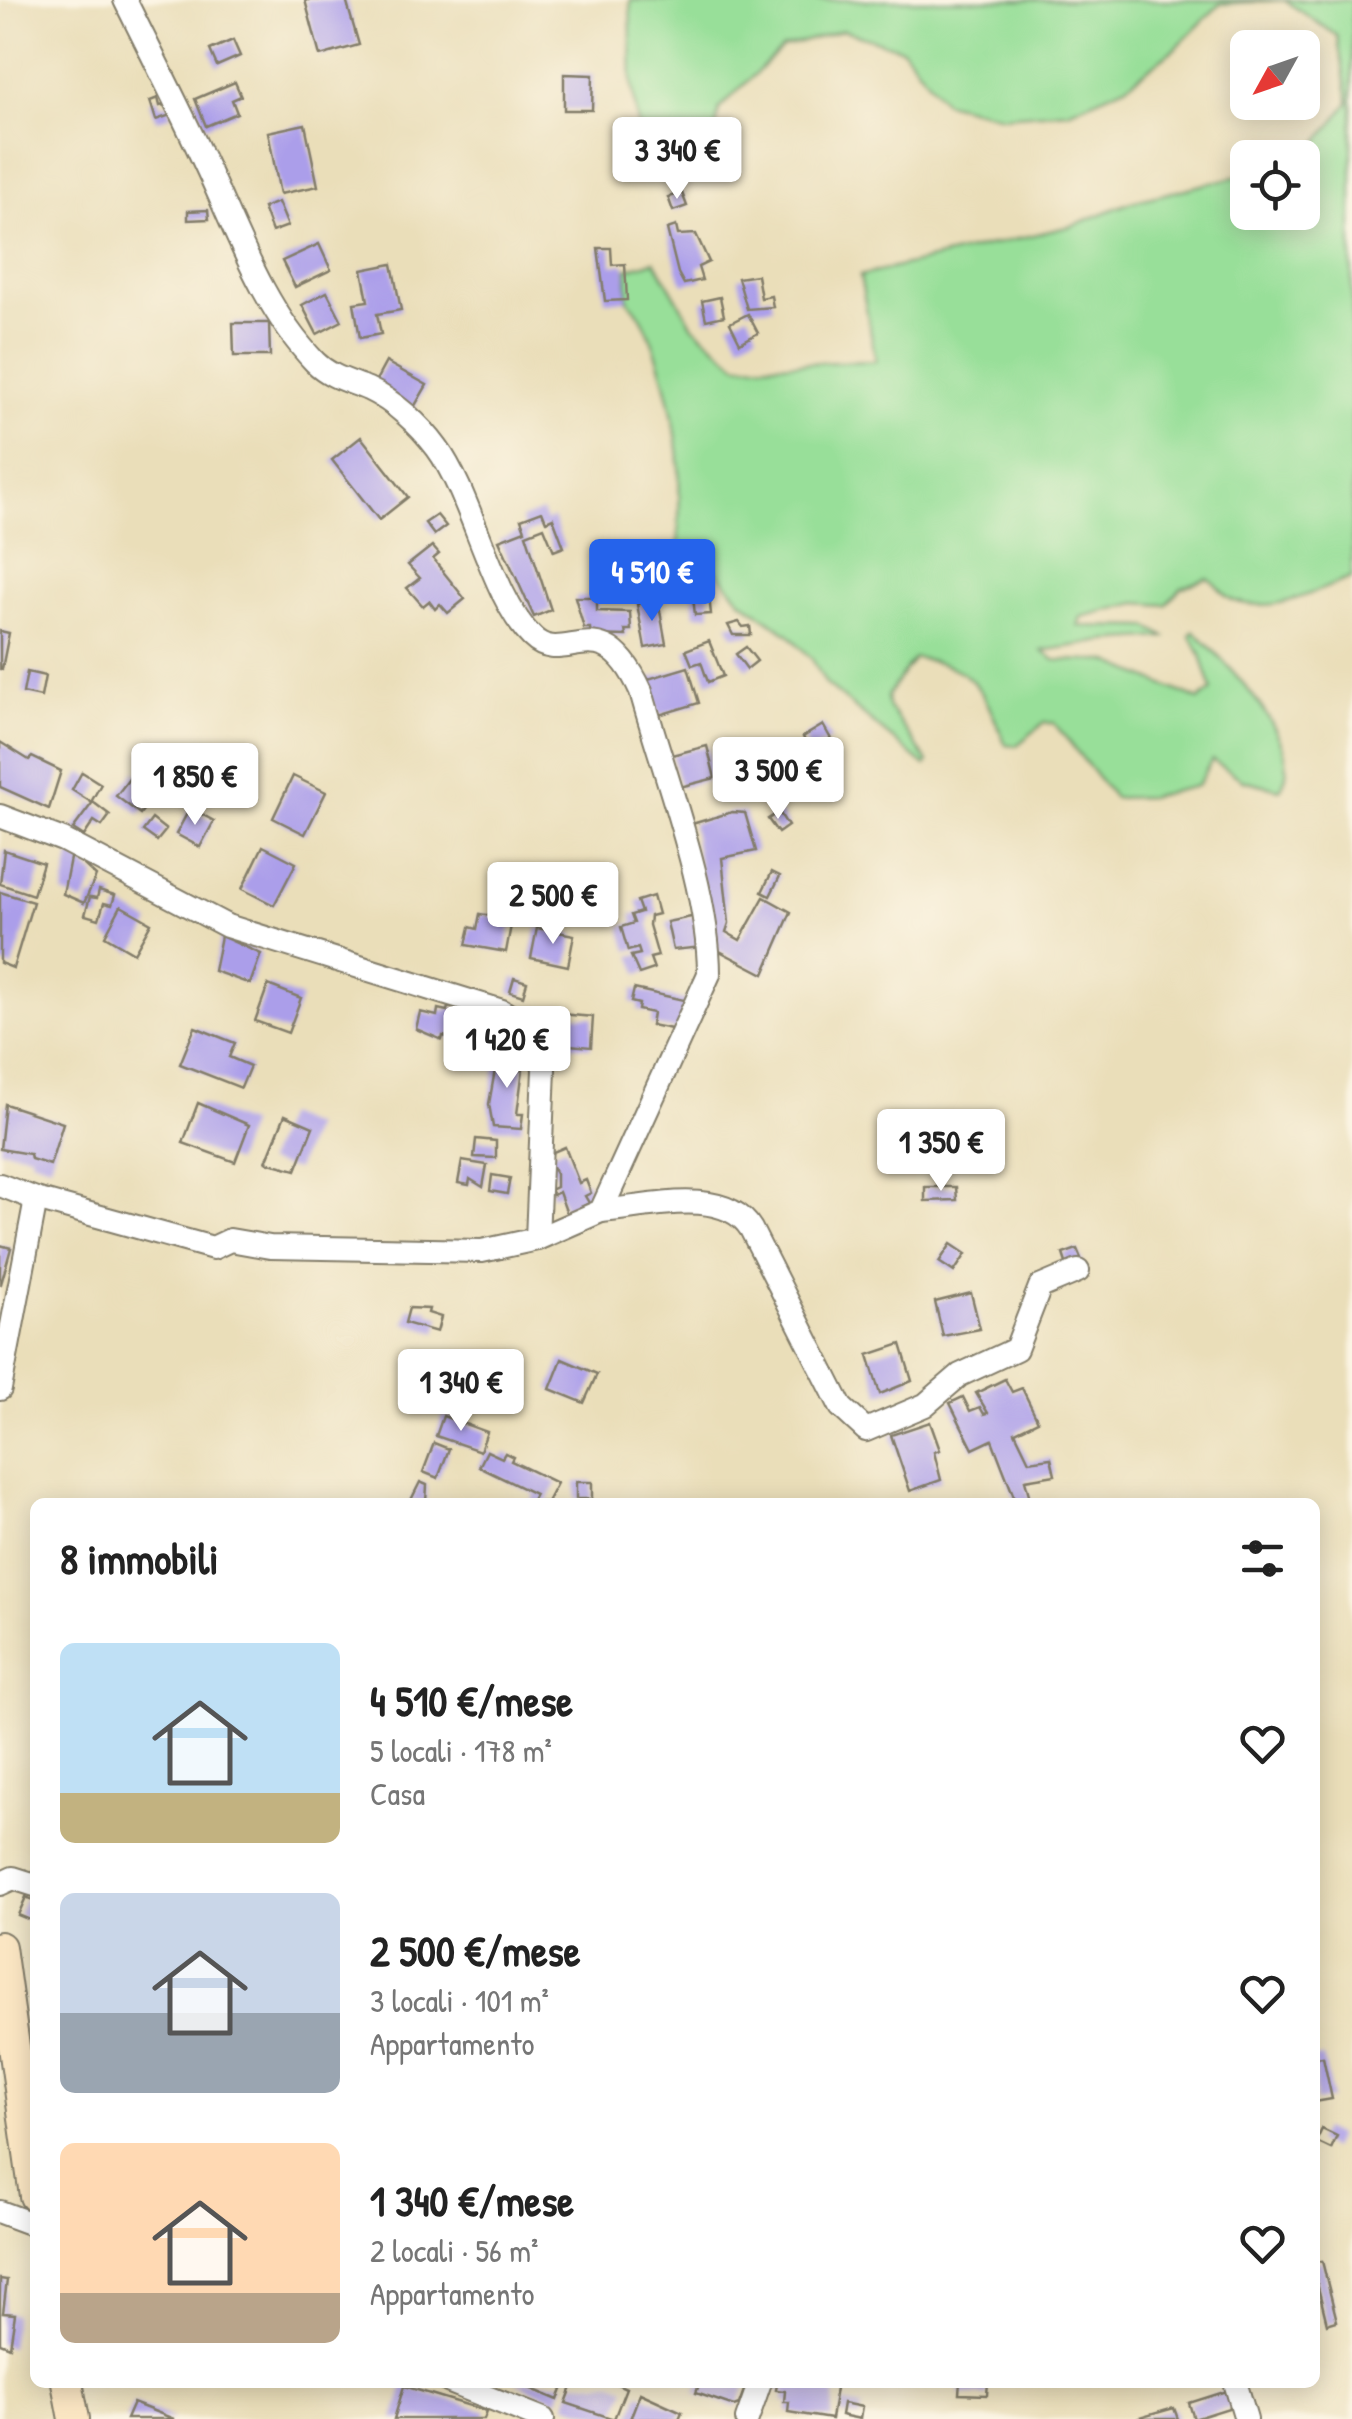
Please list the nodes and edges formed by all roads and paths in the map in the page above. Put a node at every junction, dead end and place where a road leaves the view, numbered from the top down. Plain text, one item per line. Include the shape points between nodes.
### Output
1 (125, 0) edge
2 (0, 818) edge
3 (0, 1185) edge
4 (36, 1199) junction
5 (601, 1211) junction
6 (537, 1239) junction
7 (1078, 1271) dead end
8 (0, 1389) edge
9 (30, 1883) edge
10 (0, 1884) edge
11 (0, 1947) edge
12 (30, 2160) edge
13 (0, 2212) edge
14 (30, 2223) edge
15 (68, 2388) edge
16 (465, 2388) edge
17 (758, 2388) edge
18 (1237, 2388) edge
19 (74, 2419) edge
20 (543, 2419) edge
21 (747, 2419) edge
22 (1246, 2419) edge

1 - 5 street via 266,296 314,361 405,414 438,450 532,638 547,646 612,646 628,662 640,691 694,877 709,974
2 - 6 street via 63,840 227,926 502,1011 526,1025 544,1068
3 - 4 street
4 - 6 street via 213,1248 230,1240 270,1247 482,1252
4 - 8 street
5 - 6 street
5 - 7 street via 711,1203 744,1218 841,1407 866,1430 925,1405 960,1376 1016,1349 1040,1287
9 - 10 street via 13,1878
11 - 12 street
13 - 14 street
15 - 19 street
16 - 20 street
17 - 21 street
18 - 22 street

